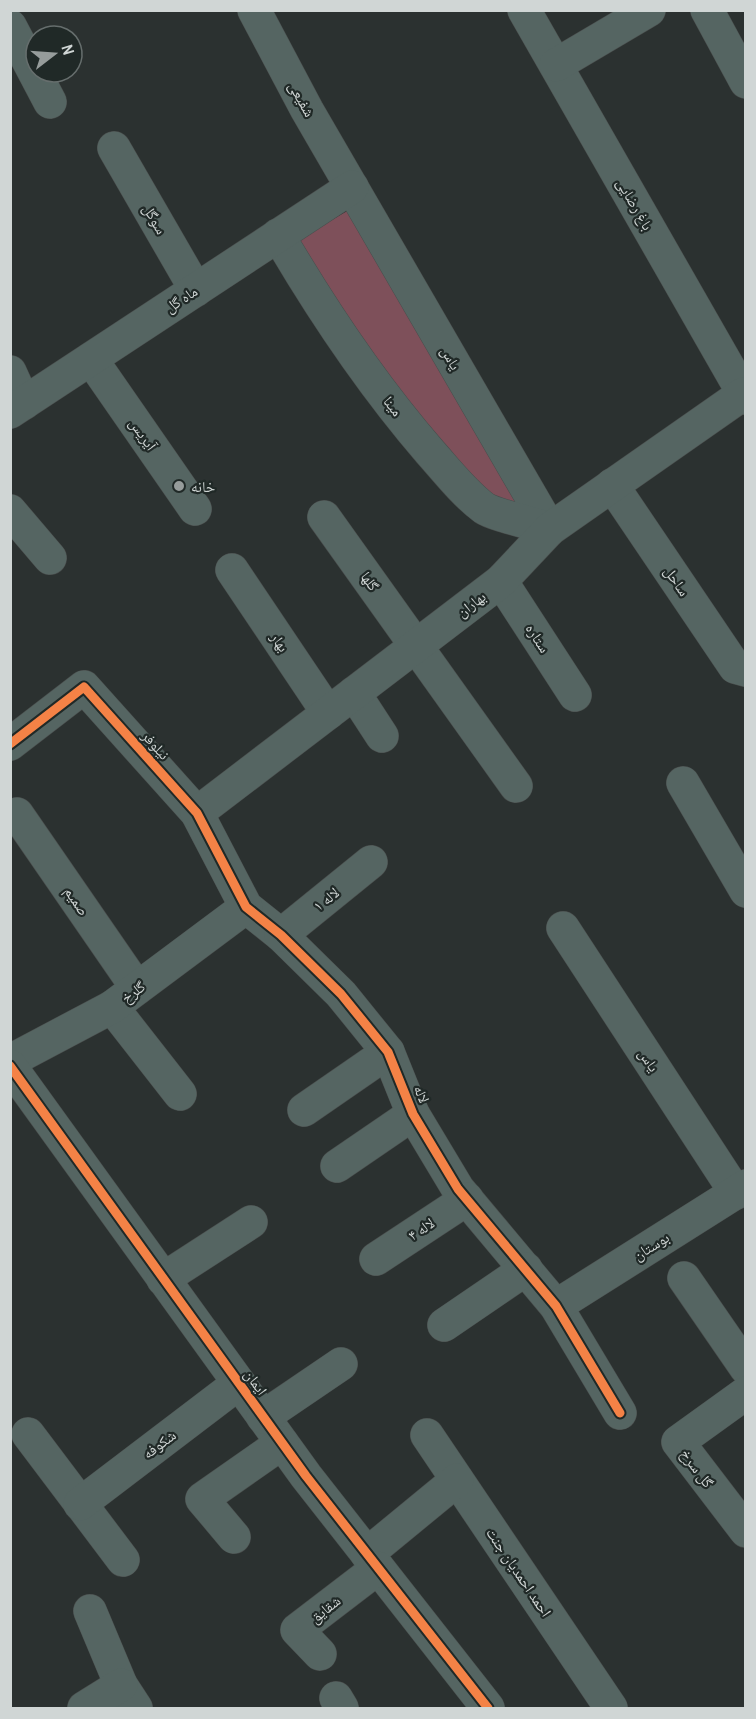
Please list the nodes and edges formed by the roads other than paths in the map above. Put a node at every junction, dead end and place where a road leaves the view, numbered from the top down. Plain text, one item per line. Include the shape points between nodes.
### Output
1 (254, 10) edge
2 (524, 10) edge
3 (648, 10) edge
4 (707, 10) edge
5 (10, 26) edge
6 (556, 65) junction
7 (746, 82) edge
8 (50, 102) dead end
9 (114, 148) dead end
10 (352, 187) junction
11 (278, 235) junction
12 (196, 290) junction
13 (91, 359) junction
14 (10, 372) edge
15 (744, 396) edge
16 (17, 407) edge
17 (612, 485) junction
18 (195, 509) dead end
19 (10, 511) edge
20 (324, 517) dead end
21 (549, 529) junction
22 (50, 558) dead end
23 (232, 570) dead end
24 (501, 581) junction
25 (416, 646) junction
26 (746, 670) edge
27 (354, 693) junction
28 (575, 695) dead end
29 (328, 713) junction
30 (382, 736) dead end
31 (10, 744) edge
32 (683, 783) dead end
33 (516, 786) dead end
34 (197, 813) junction
35 (17, 814) dead end
36 (371, 862) dead end
37 (741, 872) edge
38 (246, 907) junction
39 (563, 928) dead end
40 (281, 935) junction
41 (124, 998) junction
42 (388, 1052) junction
43 (10, 1061) edge
44 (10, 1066) edge
45 (180, 1094) dead end
46 (304, 1110) dead end
47 (413, 1114) junction
48 (337, 1166) dead end
49 (741, 1189) edge
50 (467, 1199) junction
51 (250, 1222) dead end
52 (376, 1259) dead end
53 (526, 1269) junction
54 (684, 1278) dead end
55 (163, 1279) junction
56 (556, 1306) junction
57 (444, 1325) dead end
58 (341, 1364) dead end
59 (746, 1368) edge
60 (238, 1383) junction
61 (746, 1393) edge
62 (620, 1413) dead end
63 (273, 1430) junction
64 (28, 1434) dead end
65 (427, 1435) dead end
66 (457, 1480) junction
67 (80, 1504) junction
68 (746, 1531) edge
69 (234, 1537) dead end
70 (123, 1560) dead end
71 (372, 1561) junction
72 (90, 1611) dead end
73 (320, 1654) dead end
74 (128, 1697) edge
75 (84, 1708) edge
76 (488, 1708) edge
77 (611, 1708) edge

1 - 10 street, شفیعی
2 - 6 street, باغ رضایی
3 - 6 street
4 - 7 street
5 - 8 street
6 - 15 street, باغ رضایی
9 - 12 street, سوگل
10 - 11 street, ماه گل
10 - 21 street, یاس
11 - 12 street, ماه گل
11 - 21 street, مینا via 354,356 455,480 486,510
12 - 13 street, ماه گل
13 - 16 street, ماه گل
13 - 18 street, آیریس
14 - 16 street
15 - 17 street, بهاران
17 - 21 street, بهاران
17 - 26 street, ساحل via 735,668
19 - 22 street
20 - 25 street, گلها
21 - 24 street, بهاران
23 - 29 street, بهار
24 - 25 street, بهاران
24 - 28 street, ستاره
25 - 27 street, بهاران
25 - 33 street, گلها
27 - 29 street, بهاران
27 - 30 street
29 - 34 street, بهاران
31 - 34 street, نیلوفر via 84,687
32 - 37 street
34 - 38 street, نیلوفر
35 - 41 street, صمیم
36 - 40 street, لاله ۱
38 - 40 street, لاله
38 - 41 street, گلرخ
39 - 49 street, یاس
40 - 42 street, لاله via 341,994
41 - 43 street, گلرخ
41 - 45 street, صمیم
42 - 46 street
42 - 47 street, لاله
44 - 55 street, ایمان
47 - 48 street
47 - 50 street, لاله
49 - 56 street, بوستان
50 - 52 street, لاله ۴
50 - 53 street, لاله
51 - 55 street
53 - 56 street, لاله
53 - 57 street
54 - 59 street
55 - 60 street, ایمان
56 - 62 street, لاله
58 - 63 street
60 - 63 street, ایمان
60 - 67 street, شکوفه
61 - 68 street, گل سرخ via 678,1442
63 - 69 street via 202,1499
63 - 71 street, ایمان
64 - 67 street
65 - 66 street, احمد احمدیان جنت
66 - 71 street
66 - 77 street, احمد احمدیان جنت
67 - 70 street
71 - 73 street, شقایق via 297,1630
71 - 76 street, ایمان
72 - 74 street
74 - 75 street

